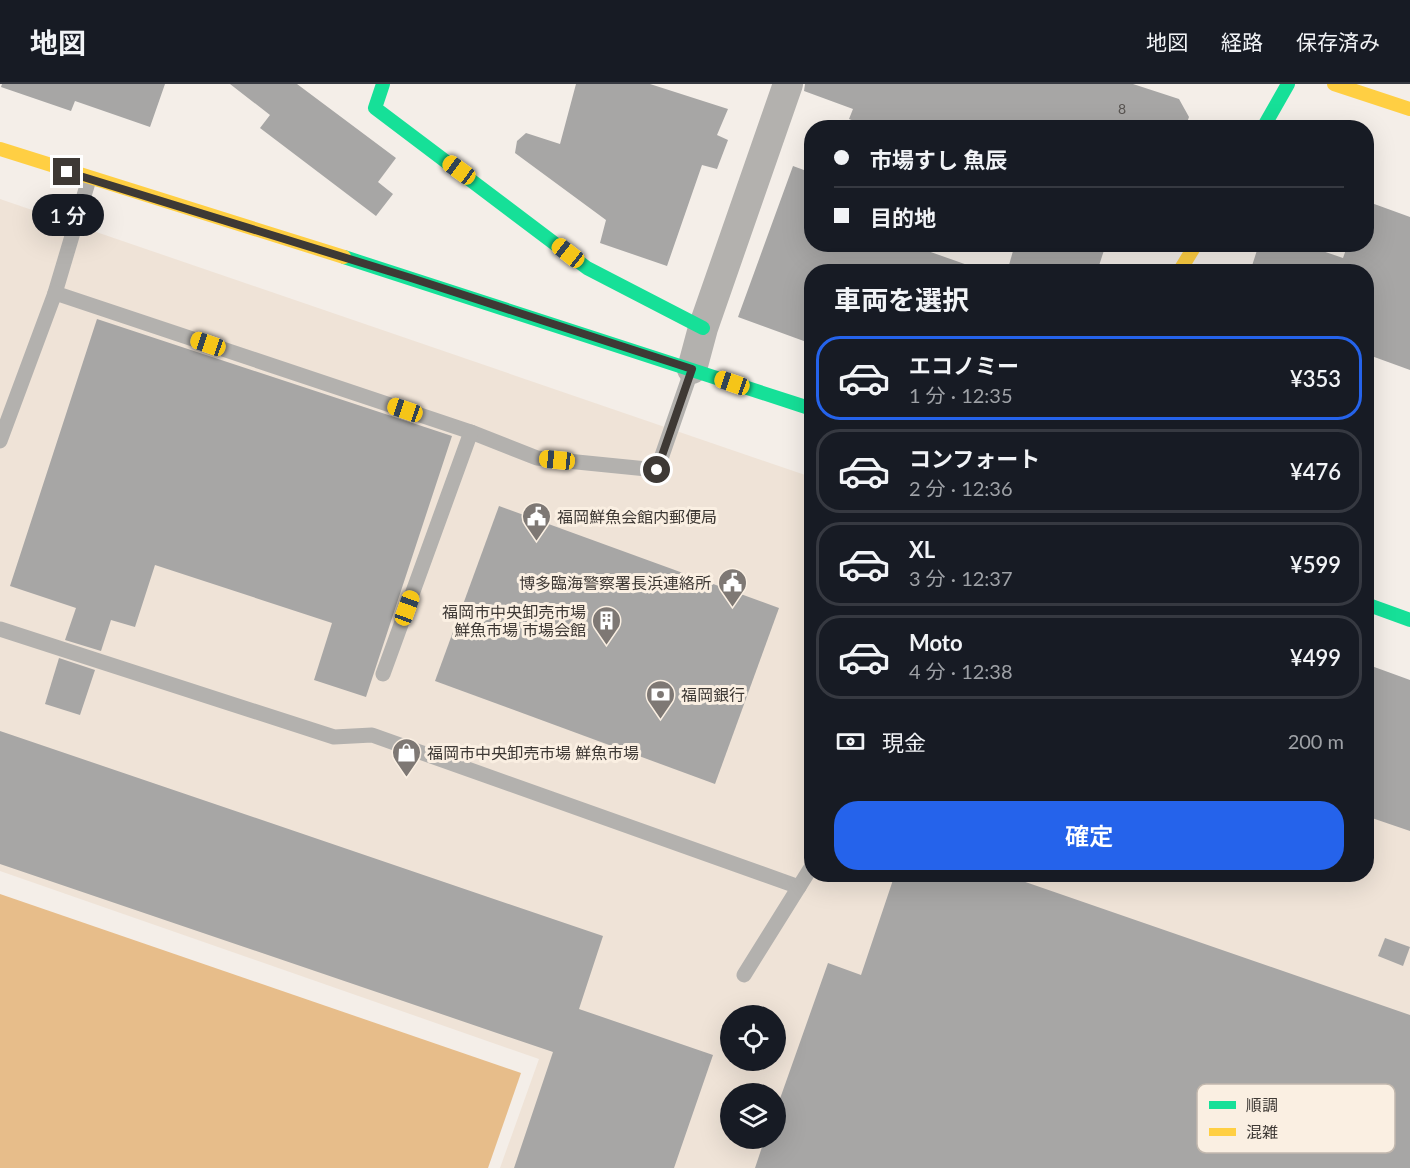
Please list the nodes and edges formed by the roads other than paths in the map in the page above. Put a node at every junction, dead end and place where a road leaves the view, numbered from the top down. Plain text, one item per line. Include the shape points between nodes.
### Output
1 (383, 84) edge
2 (788, 84) edge
3 (1288, 84) edge
4 (1334, 84) edge
5 (1410, 110) edge
6 (1268, 120) edge
7 (0, 149) edge
8 (89, 179) junction
9 (55, 293) junction
10 (703, 328) junction
11 (692, 369) junction
12 (804, 406) edge
13 (471, 432) junction
14 (0, 441) edge
15 (1374, 607) edge
16 (1410, 620) edge
17 (0, 629) edge
18 (383, 674) dead end
19 (804, 879) edge
20 (799, 887) junction
21 (744, 975) dead end

1 - 10 street via 375,108 587,268
2 - 10 street
3 - 6 street
4 - 5 street
7 - 8 street
8 - 9 lane
8 - 11 street
9 - 13 lane
9 - 14 lane
10 - 11 street
11 - 12 street
11 - 13 lane via 657,470 537,458
13 - 18 lane
15 - 16 street
17 - 20 lane via 334,737 372,735
19 - 20 lane
20 - 21 lane

